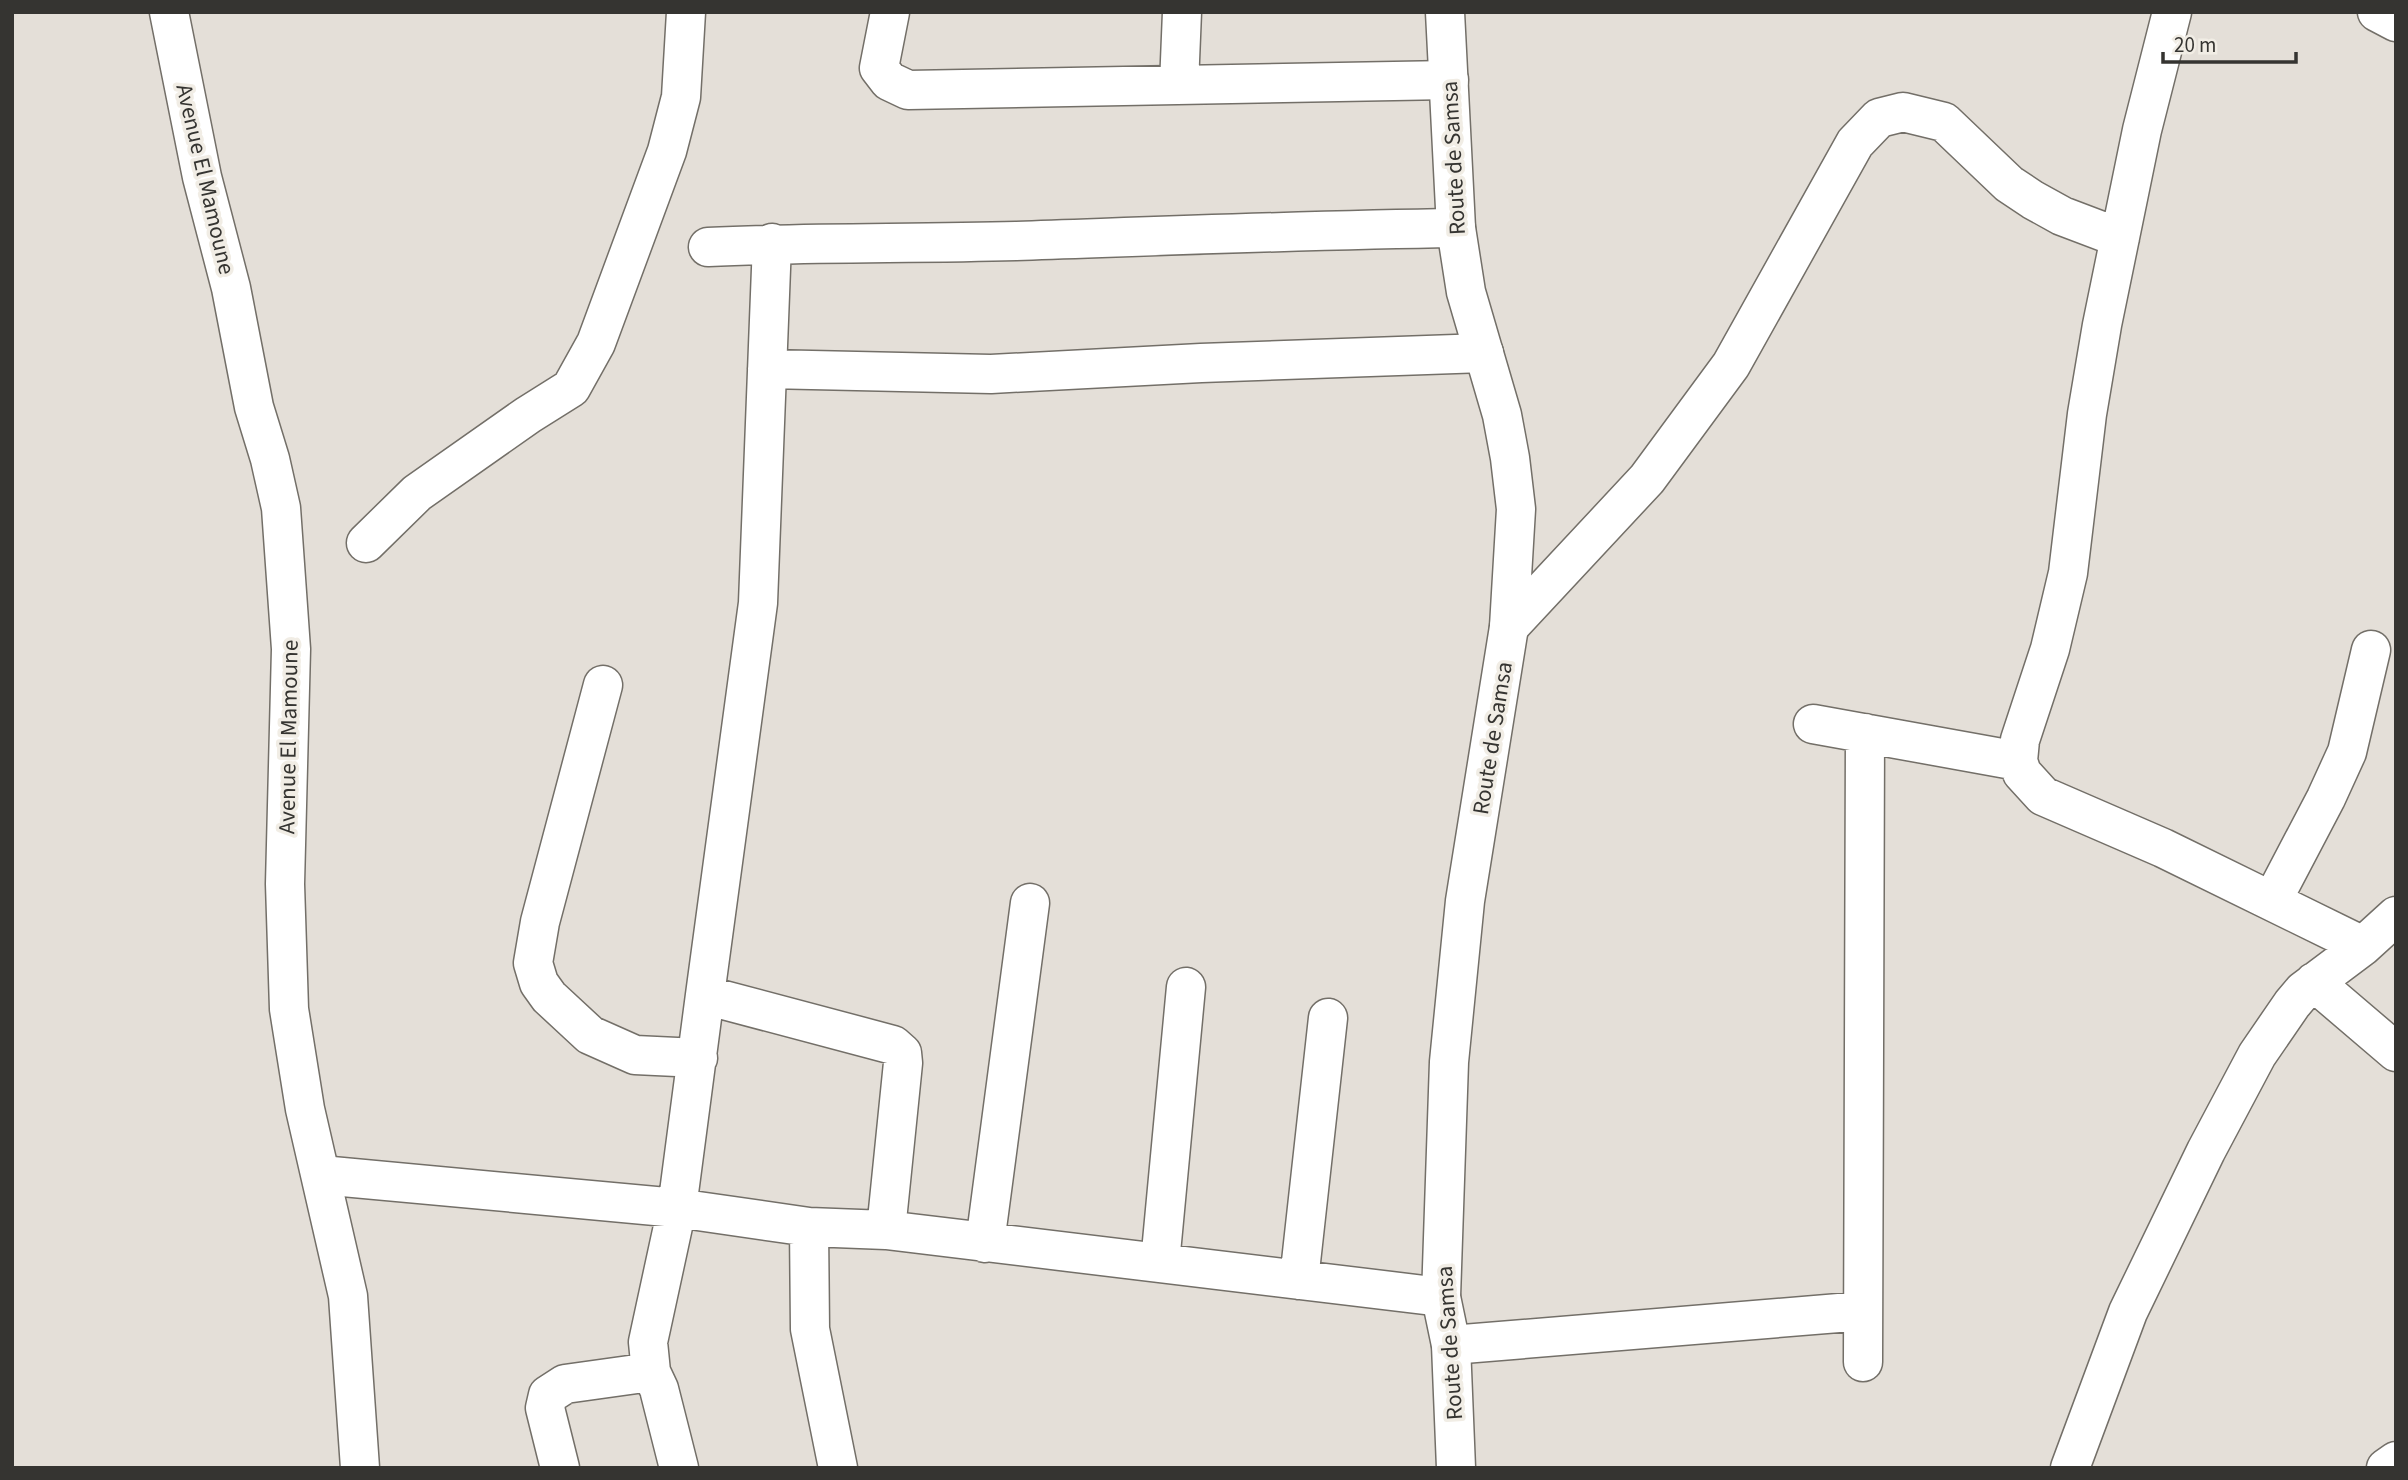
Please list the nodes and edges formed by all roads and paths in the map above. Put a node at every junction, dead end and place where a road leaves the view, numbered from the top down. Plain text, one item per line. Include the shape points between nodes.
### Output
1 (169, 12) edge
2 (686, 12) edge
3 (890, 12) edge
4 (1182, 12) edge
5 (1445, 12) edge
6 (2172, 12) edge
7 (2376, 12) edge
8 (2396, 22) edge
9 (1449, 80) junction
10 (1179, 85) junction
11 (1456, 228) junction
12 (2120, 238) junction
13 (772, 243) junction
14 (708, 247) dead end
15 (1484, 354) junction
16 (767, 369) junction
17 (366, 542) dead end
18 (1509, 627) junction
19 (2371, 650) dead end
20 (603, 685) dead end
21 (1812, 724) dead end
22 (1865, 733) junction
23 (2018, 761) junction
24 (2272, 901) junction
25 (1030, 903) dead end
26 (2396, 916) edge
27 (2363, 946) junction
28 (2314, 982) junction
29 (1186, 987) dead end
30 (705, 995) junction
31 (1328, 1018) dead end
32 (2396, 1052) edge
33 (698, 1058) junction
34 (321, 1175) junction
35 (677, 1208) junction
36 (809, 1227) junction
37 (886, 1230) junction
38 (985, 1243) junction
39 (1160, 1263) junction
40 (1299, 1280) junction
41 (1441, 1297) junction
42 (1863, 1311) junction
43 (1451, 1345) junction
44 (1863, 1362) dead end
45 (651, 1373) junction
46 (2396, 1461) edge
47 (360, 1468) edge
48 (560, 1468) edge
49 (679, 1468) edge
50 (838, 1468) edge
51 (1456, 1468) edge
52 (2070, 1468) edge
53 (2386, 1468) edge

1 - 34 street, Avenue El Mamoune via 202,177 281,508 290,649 285,884 289,1009
2 - 17 street via 681,97 667,151 596,343 570,388 417,493
3 - 10 street via 879,68 889,81 908,90
4 - 10 street
5 - 9 street, Route de Samsa
6 - 12 street
7 - 8 street
9 - 10 street
9 - 11 street, Route de Samsa
11 - 13 street
11 - 15 street, Route de Samsa via 1466,292
12 - 18 street via 2062,216 2008,184 1944,122 1903,113 1879,118 1855,143 1731,365 1647,479
12 - 23 street via 2087,414 2068,573
13 - 14 street
13 - 16 street
15 - 16 street via 991,374
15 - 18 street, Route de Samsa via 1502,415 1516,509
16 - 30 street via 758,603
18 - 41 street, Route de Samsa via 1464,914 1449,1062
19 - 24 street via 2347,752
20 - 33 street via 533,964 549,997 590,1035 635,1055
21 - 22 street
22 - 23 street
22 - 42 street
23 - 24 street via 2022,773 2043,796
24 - 27 street
25 - 38 street
26 - 27 street
27 - 28 street
28 - 32 street
28 - 52 street via 2292,1004 2257,1055 2206,1151 2128,1312
29 - 39 street
30 - 33 street
30 - 37 street via 893,1045 902,1053
31 - 40 street
33 - 35 street
34 - 35 street
34 - 47 street, Avenue El Mamoune via 348,1296
35 - 36 street
35 - 45 street via 648,1342
36 - 37 street
36 - 50 street via 810,1329
37 - 38 street
38 - 39 street
39 - 40 street
40 - 41 street
41 - 43 street, Route de Samsa
42 - 43 street
42 - 44 street
43 - 51 street, Route de Samsa
45 - 48 street via 565,1384 548,1395 545,1408
45 - 49 street
46 - 53 street

